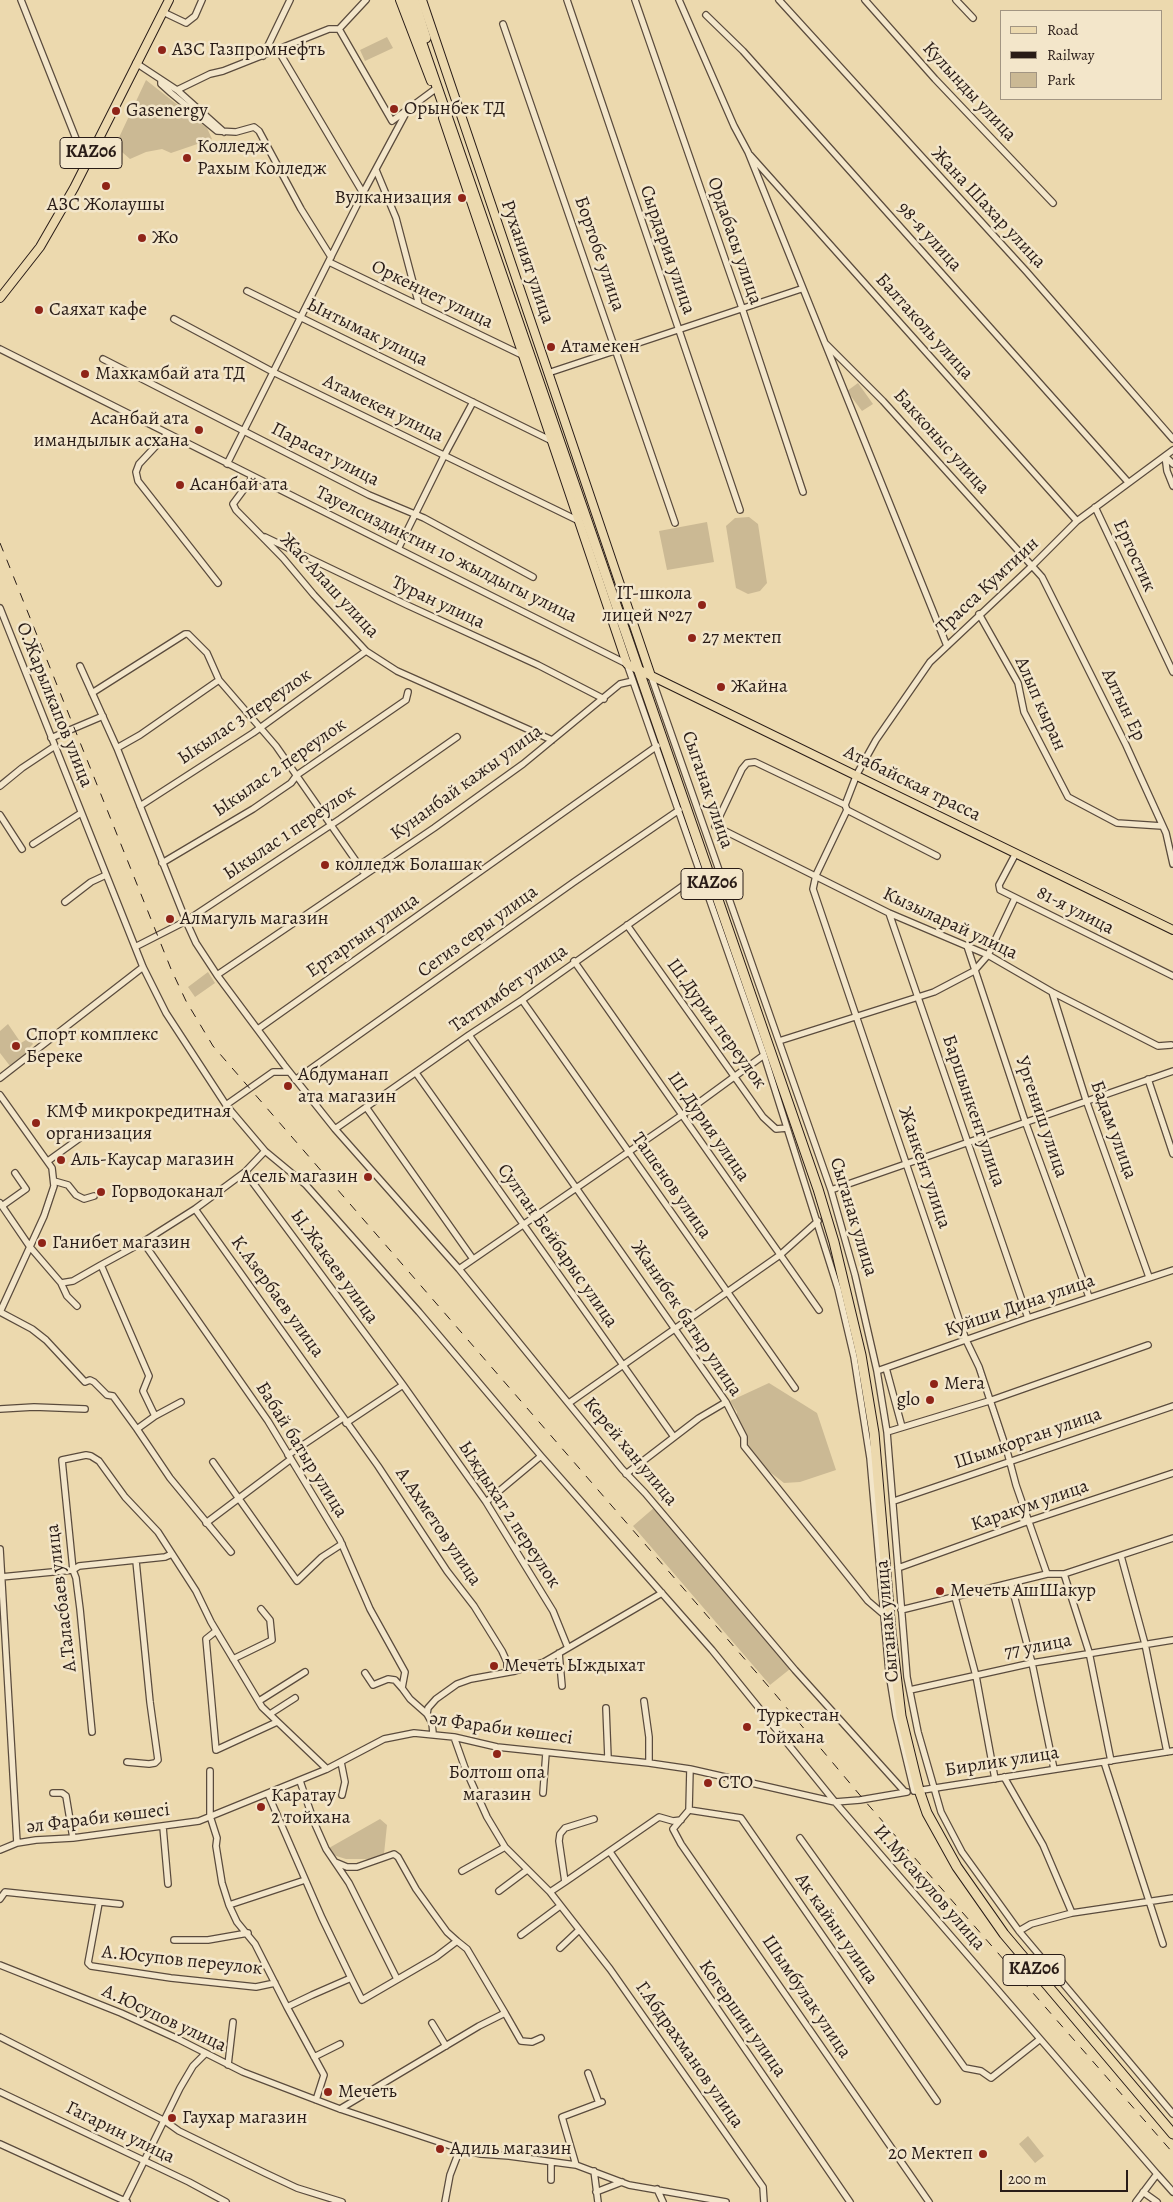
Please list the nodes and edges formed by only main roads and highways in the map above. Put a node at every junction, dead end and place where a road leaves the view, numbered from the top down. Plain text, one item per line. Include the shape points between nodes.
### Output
1 (169, 0) edge
2 (400, 0) edge
3 (406, 0) edge
4 (414, 0) edge
5 (422, 0) edge
6 (0, 298) edge
7 (627, 664) joint
8 (644, 672) junction
9 (1173, 930) edge
10 (923, 1790) junction
11 (1173, 2126) edge
12 (1173, 2134) edge

1 - 6 main road, KАZ06 via 40,247
2 - 7 main road, Руханият улица via 434,90
3 - 8 highway, KАZ06
4 - 8 highway, KАZ06
5 - 8 main road, Руханият улица via 548,373
7 - 8 main road, Тауелсиздиктин 10 жылдыгы улица
8 - 9 main road, Атабайская трасса
8 - 10 highway, KАZ06 via 818,1189 845,1282 874,1433 901,1716
10 - 11 highway, KАZ06 via 948,1843 992,1908
10 - 12 highway, KАZ06 via 927,1813 944,1846 987,1911

